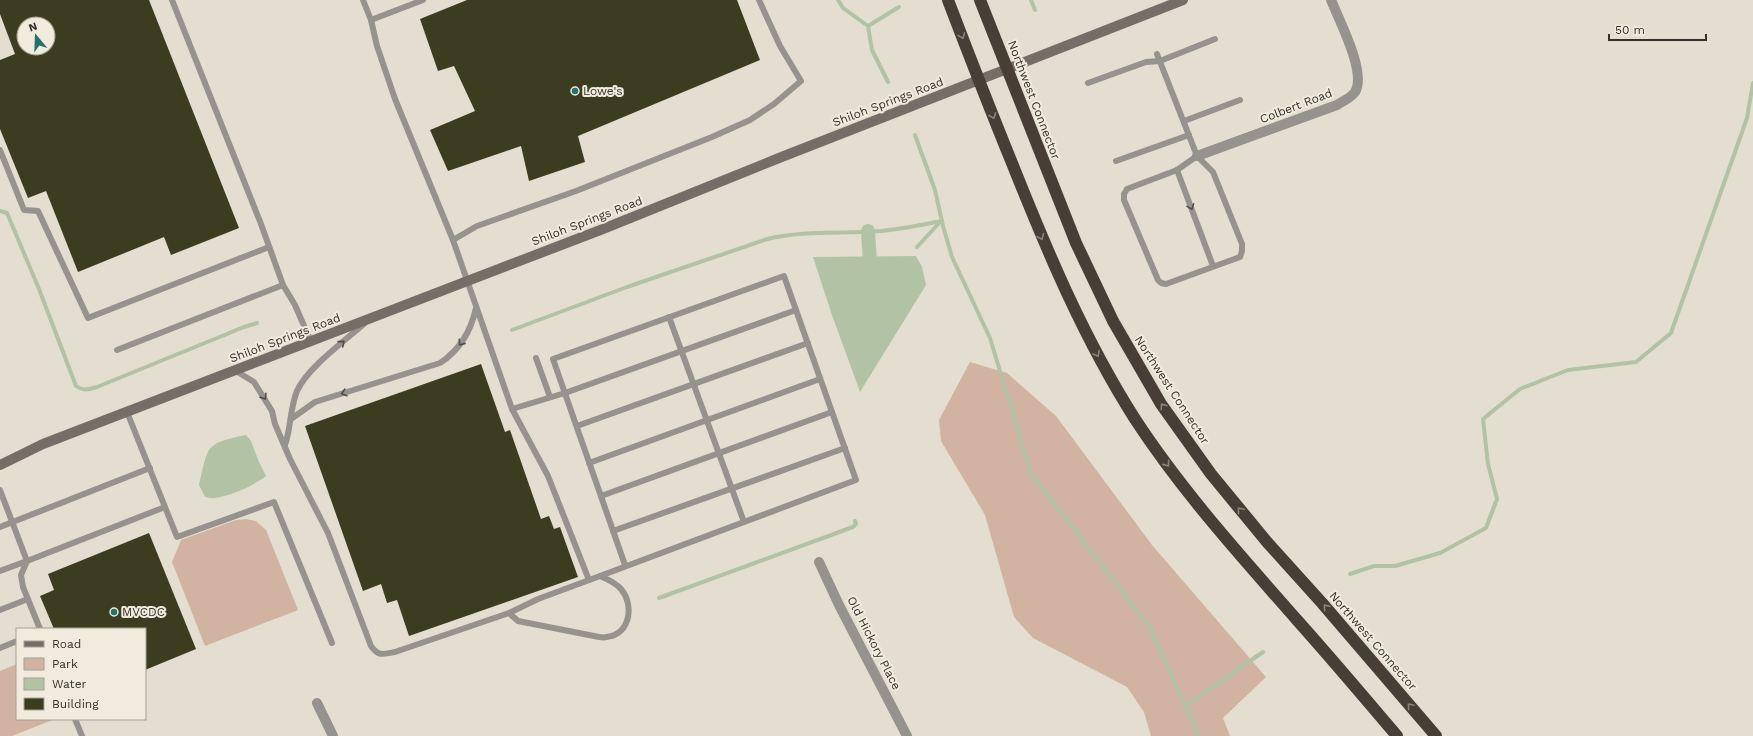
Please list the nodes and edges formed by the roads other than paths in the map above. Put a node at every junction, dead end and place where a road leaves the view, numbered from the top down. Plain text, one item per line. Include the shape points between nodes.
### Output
1 (172, 0) edge
2 (363, 0) edge
3 (423, 0) edge
4 (759, 0) edge
5 (948, 0) edge
6 (980, 0) edge
7 (1183, 0) edge
8 (1331, 0) edge
9 (371, 20) junction
10 (1215, 39) dead end
11 (1157, 54) dead end
12 (1160, 62) junction
13 (1006, 68) junction
14 (979, 80) junction
15 (1088, 83) dead end
16 (1240, 100) dead end
17 (1184, 120) junction
18 (1189, 135) junction
19 (0, 150) edge
20 (1197, 156) junction
21 (1116, 161) dead end
22 (1177, 170) junction
23 (453, 240) junction
24 (269, 247) junction
25 (1213, 266) junction
26 (467, 281) junction
27 (283, 285) junction
28 (476, 308) junction
29 (796, 310) junction
30 (669, 317) junction
31 (370, 319) junction
32 (311, 342) junction
33 (808, 343) junction
34 (117, 350) dead end
35 (681, 350) junction
36 (536, 358) dead end
37 (236, 371) junction
38 (820, 379) junction
39 (694, 384) junction
40 (565, 392) junction
41 (550, 397) junction
42 (512, 408) junction
43 (127, 412) junction
44 (832, 412) junction
45 (291, 419) junction
46 (707, 420) junction
47 (577, 426) junction
48 (285, 445) junction
49 (844, 448) junction
50 (719, 453) junction
51 (589, 463) junction
52 (0, 465) edge
53 (150, 468) junction
54 (732, 489) junction
55 (0, 490) edge
56 (601, 496) junction
57 (165, 507) junction
58 (12, 522) junction
59 (744, 522) junction
60 (0, 527) edge
61 (613, 531) junction
62 (27, 561) junction
63 (819, 562) dead end
64 (625, 565) junction
65 (0, 572) edge
66 (600, 576) junction
67 (589, 580) junction
68 (28, 599) junction
69 (0, 610) edge
70 (509, 613) junction
71 (40, 628) edge
72 (16, 641) edge
73 (332, 643) dead end
74 (0, 648) edge
75 (317, 703) dead end
76 (76, 720) edge
77 (82, 736) edge
78 (333, 736) edge
79 (907, 736) edge
80 (1397, 736) edge
81 (1436, 736) edge

1 - 24 lane
2 - 9 lane
3 - 9 lane
4 - 23 lane via 780,46 802,81 774,104 750,120 712,137 540,205 477,226
5 -> 14 highway
6 - 13 highway, Northwest Connector
7 - 13 street, Shiloh Springs Road
8 - 20 street, Colbert Road via 1355,58 1358,72 1358,84 1348,99
9 - 23 lane via 395,99
10 - 12 lane
11 - 12 lane
12 - 15 lane via 1146,62
12 - 17 lane
13 - 14 street, Shiloh Springs Road
81 -> 13 highway, Northwest Connector via 1241,511 1161,404 1113,321 1076,243
14 - 26 street, Shiloh Springs Road
14 -> 80 highway via 1050,256 1087,335 1136,420 1196,503
16 - 17 lane
17 - 18 lane
18 - 20 lane
18 - 21 lane
19 - 24 lane via 24,210 38,211 88,318
20 - 22 lane
20 - 25 lane via 1213,172 1242,244 1240,257
22 -> 25 lane
22 - 25 lane via 1127,189 1124,200 1161,283 1166,284
23 - 26 lane
24 - 27 lane
26 - 28 lane
26 - 31 street, Shiloh Springs Road
27 - 32 lane
27 - 34 lane
28 - 42 lane
28 -> 45 lane via 464,341 450,357 440,363 315,402
29 - 30 lane via 784,276
29 - 33 lane
29 - 35 lane
30 - 35 lane
30 - 40 lane via 553,359
31 - 32 street, Shiloh Springs Road
45 -> 31 lane via 297,390 305,378
32 - 37 street, Shiloh Springs Road
33 - 38 lane
33 - 39 lane
35 - 39 lane
35 - 40 lane
36 - 41 lane
37 - 43 street, Shiloh Springs Road
37 -> 48 lane via 254,382 266,399
38 - 44 lane
38 - 46 lane
39 - 46 lane
39 - 47 lane
40 - 41 lane
40 - 47 lane
41 - 42 lane
42 - 67 lane via 554,490
43 - 52 street, Shiloh Springs Road via 43,444
43 - 53 lane
44 - 49 lane
44 - 50 lane
45 - 48 lane
46 - 50 lane
46 - 51 lane
47 - 51 lane
48 - 70 lane via 328,532 371,646 376,652 395,652
49 - 54 lane
49 - 59 lane via 856,480
50 - 54 lane
50 - 56 lane
51 - 56 lane
53 - 57 lane
53 - 58 lane
54 - 59 lane
54 - 61 lane
55 - 58 lane
56 - 61 lane
57 - 62 lane
57 - 73 lane via 178,537 274,502
58 - 60 lane
58 - 62 lane
59 - 64 lane
61 - 64 lane
62 - 65 lane
62 - 68 lane via 22,575
63 - 79 street, Old Hickory Place
64 - 66 lane
66 - 67 lane
66 - 70 lane via 615,583 629,604 627,621 622,630 615,635 594,636 518,621
67 - 70 lane
68 - 69 lane
68 - 71 lane
72 - 74 lane
75 - 78 street
76 - 77 lane

